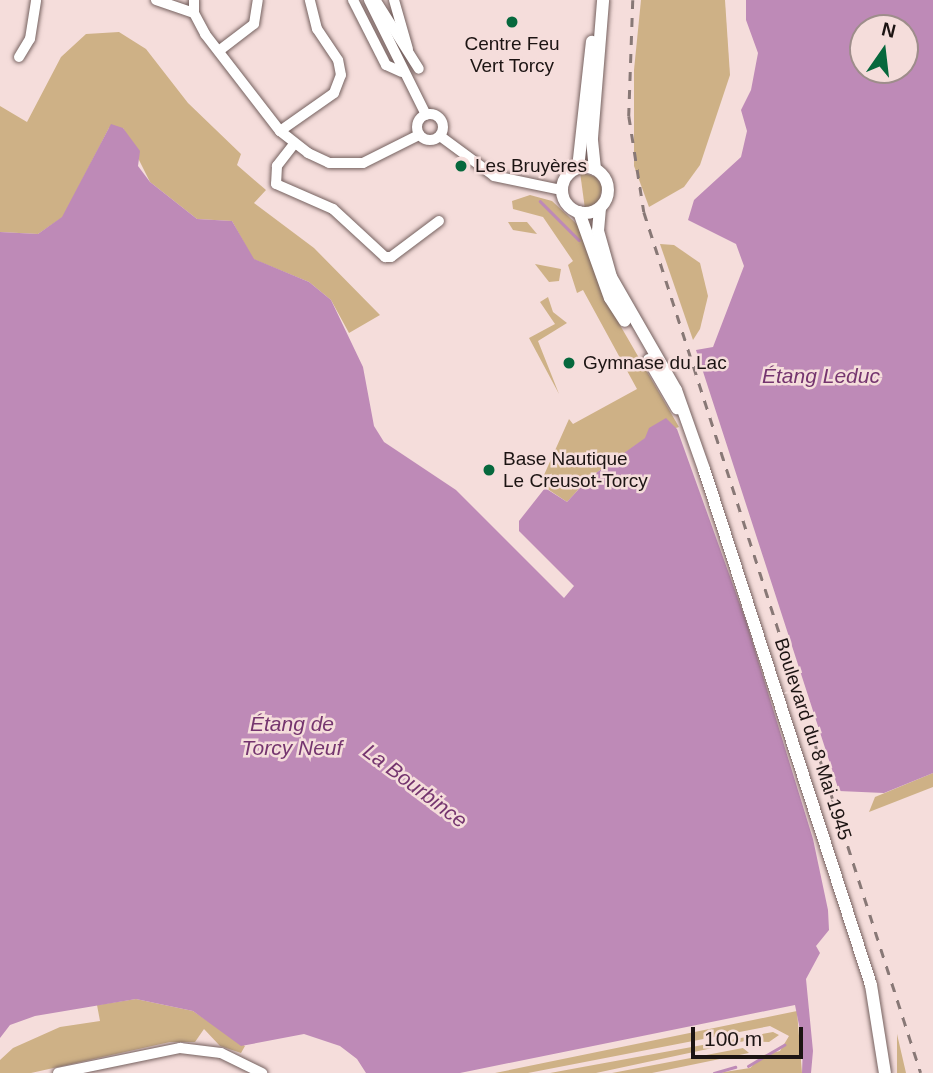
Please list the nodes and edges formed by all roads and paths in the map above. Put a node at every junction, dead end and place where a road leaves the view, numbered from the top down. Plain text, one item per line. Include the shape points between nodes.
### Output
1 (36, 0) edge
2 (156, 0) edge
3 (194, 0) edge
4 (257, 0) edge
5 (310, 0) edge
6 (353, 0) edge
7 (369, 0) edge
8 (375, 0) edge
9 (394, 0) edge
10 (598, 0) edge
11 (604, 0) edge
12 (194, 13) junction
13 (220, 50) junction
14 (408, 52) junction
15 (19, 57) dead end
16 (419, 69) dead end
17 (402, 72) junction
18 (426, 115) junction
19 (281, 131) junction
20 (419, 135) junction
21 (440, 136) junction
22 (293, 144) junction
23 (578, 168) junction
24 (595, 169) junction
25 (561, 190) junction
26 (600, 208) junction
27 (579, 212) junction
28 (439, 221) dead end
29 (687, 422) junction
30 (58, 1073) edge
31 (262, 1073) edge
32 (886, 1073) edge

1 - 15 street via 30,39
2 - 12 street
3 - 12 street
4 - 13 street via 254,24
5 - 19 street via 317,29 338,60 341,75 334,93
6 - 17 street via 386,65
7 - 17 street
8 - 14 street
9 - 14 street
10 - 23 main road
11 - 24 main road via 592,138
12 - 13 street
13 - 19 street
14 - 16 street
17 - 18 street
18 - 20 street via 417,123
18 - 21 street via 442,121
19 - 22 street
20 - 21 street via 428,140
20 - 22 street via 376,160 352,164 329,163
21 - 25 street via 494,176
22 - 28 street via 277,166 276,184 333,209 385,257
23 - 24 main road
23 - 25 main road via 566,176
24 - 26 main road via 608,187
25 - 27 main road via 566,204
26 - 27 main road
26 - 29 main road, Boulevard du 8 Mai 1945 via 598,231 611,277 676,390
27 - 29 main road, Boulevard du 8 Mai 1945 via 610,298
29 - 32 main road, Boulevard du 8 Mai 1945 via 872,985
30 - 31 street via 180,1048 220,1053

